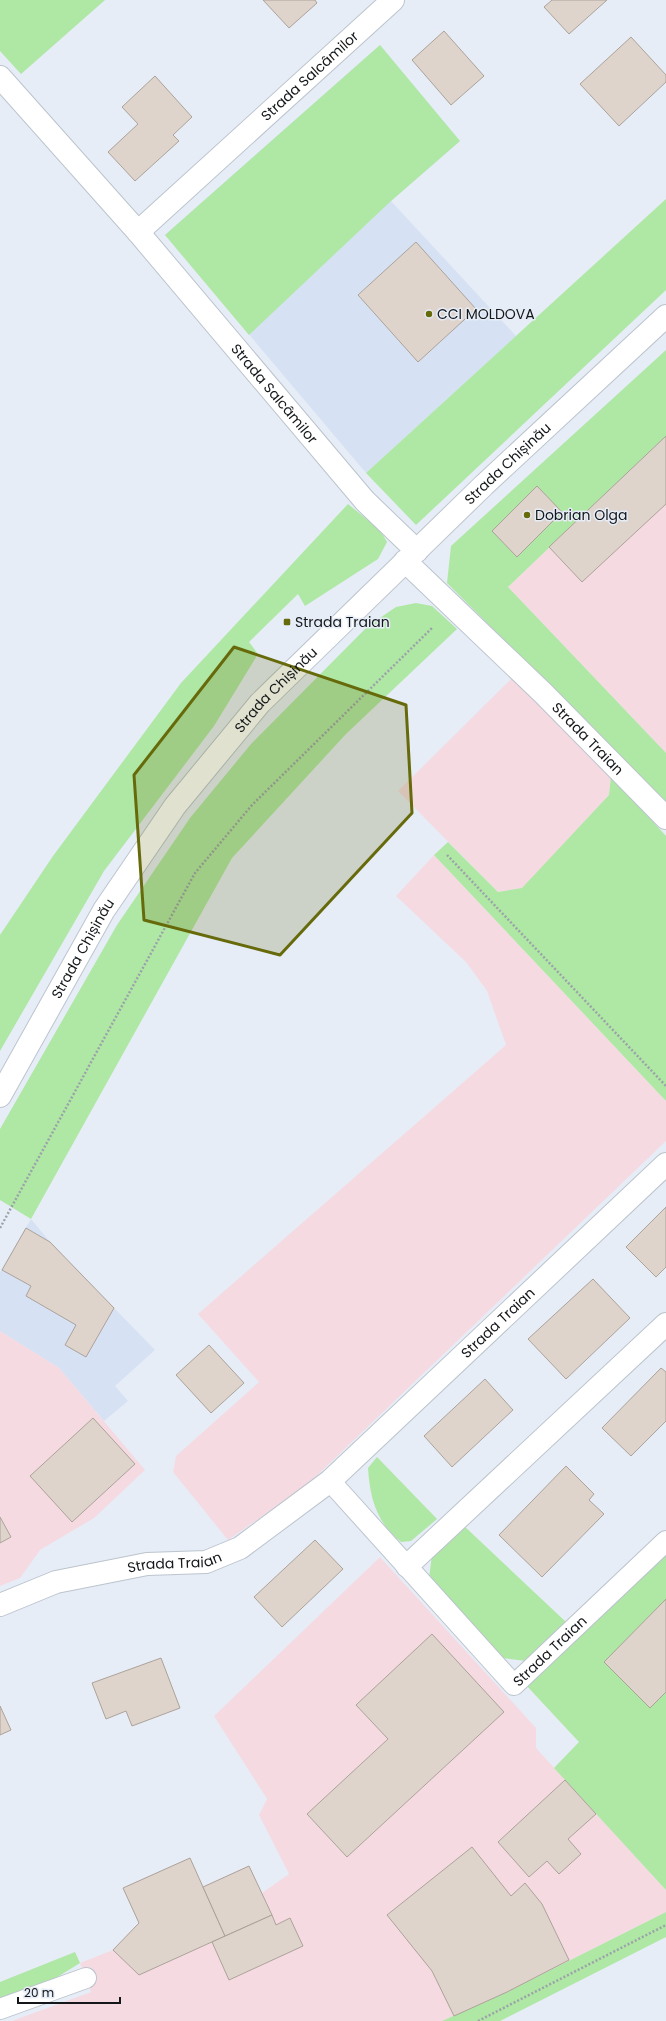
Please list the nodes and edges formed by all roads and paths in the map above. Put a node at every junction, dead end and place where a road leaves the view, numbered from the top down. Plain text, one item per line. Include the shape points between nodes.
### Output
1 (393, 0) edge
2 (0, 77) edge
3 (138, 232) junction
4 (666, 316) edge
5 (411, 556) junction
6 (454, 607) junction
7 (666, 818) edge
8 (448, 855) dead end
9 (666, 1086) edge
10 (0, 1096) edge
11 (666, 1164) edge
12 (0, 1228) edge
13 (666, 1324) edge
14 (330, 1481) junction
15 (666, 1541) edge
16 (407, 1566) junction
17 (0, 1605) edge
18 (666, 1925) edge
19 (86, 1978) dead end
20 (0, 2009) edge
21 (478, 2021) edge

1 - 3 street, Strada Salcâmilor
2 - 3 street, Strada Salcâmilor
3 - 5 street, Strada Salcâmilor
4 - 5 street, Strada Chișinău
5 - 6 street, Strada Traian
5 - 10 street, Strada Chișinău via 260,703 175,806 104,910
6 - 7 street, Strada Traian
6 - 12 path via 252,805 195,873
8 - 9 path
11 - 14 street, Strada Traian
13 - 16 street
14 - 16 lane, Strada Traian
14 - 17 street, Strada Traian via 240,1548 206,1562 147,1564 56,1582
15 - 16 lane, Strada Traian via 514,1685
18 - 21 path
19 - 20 lane

